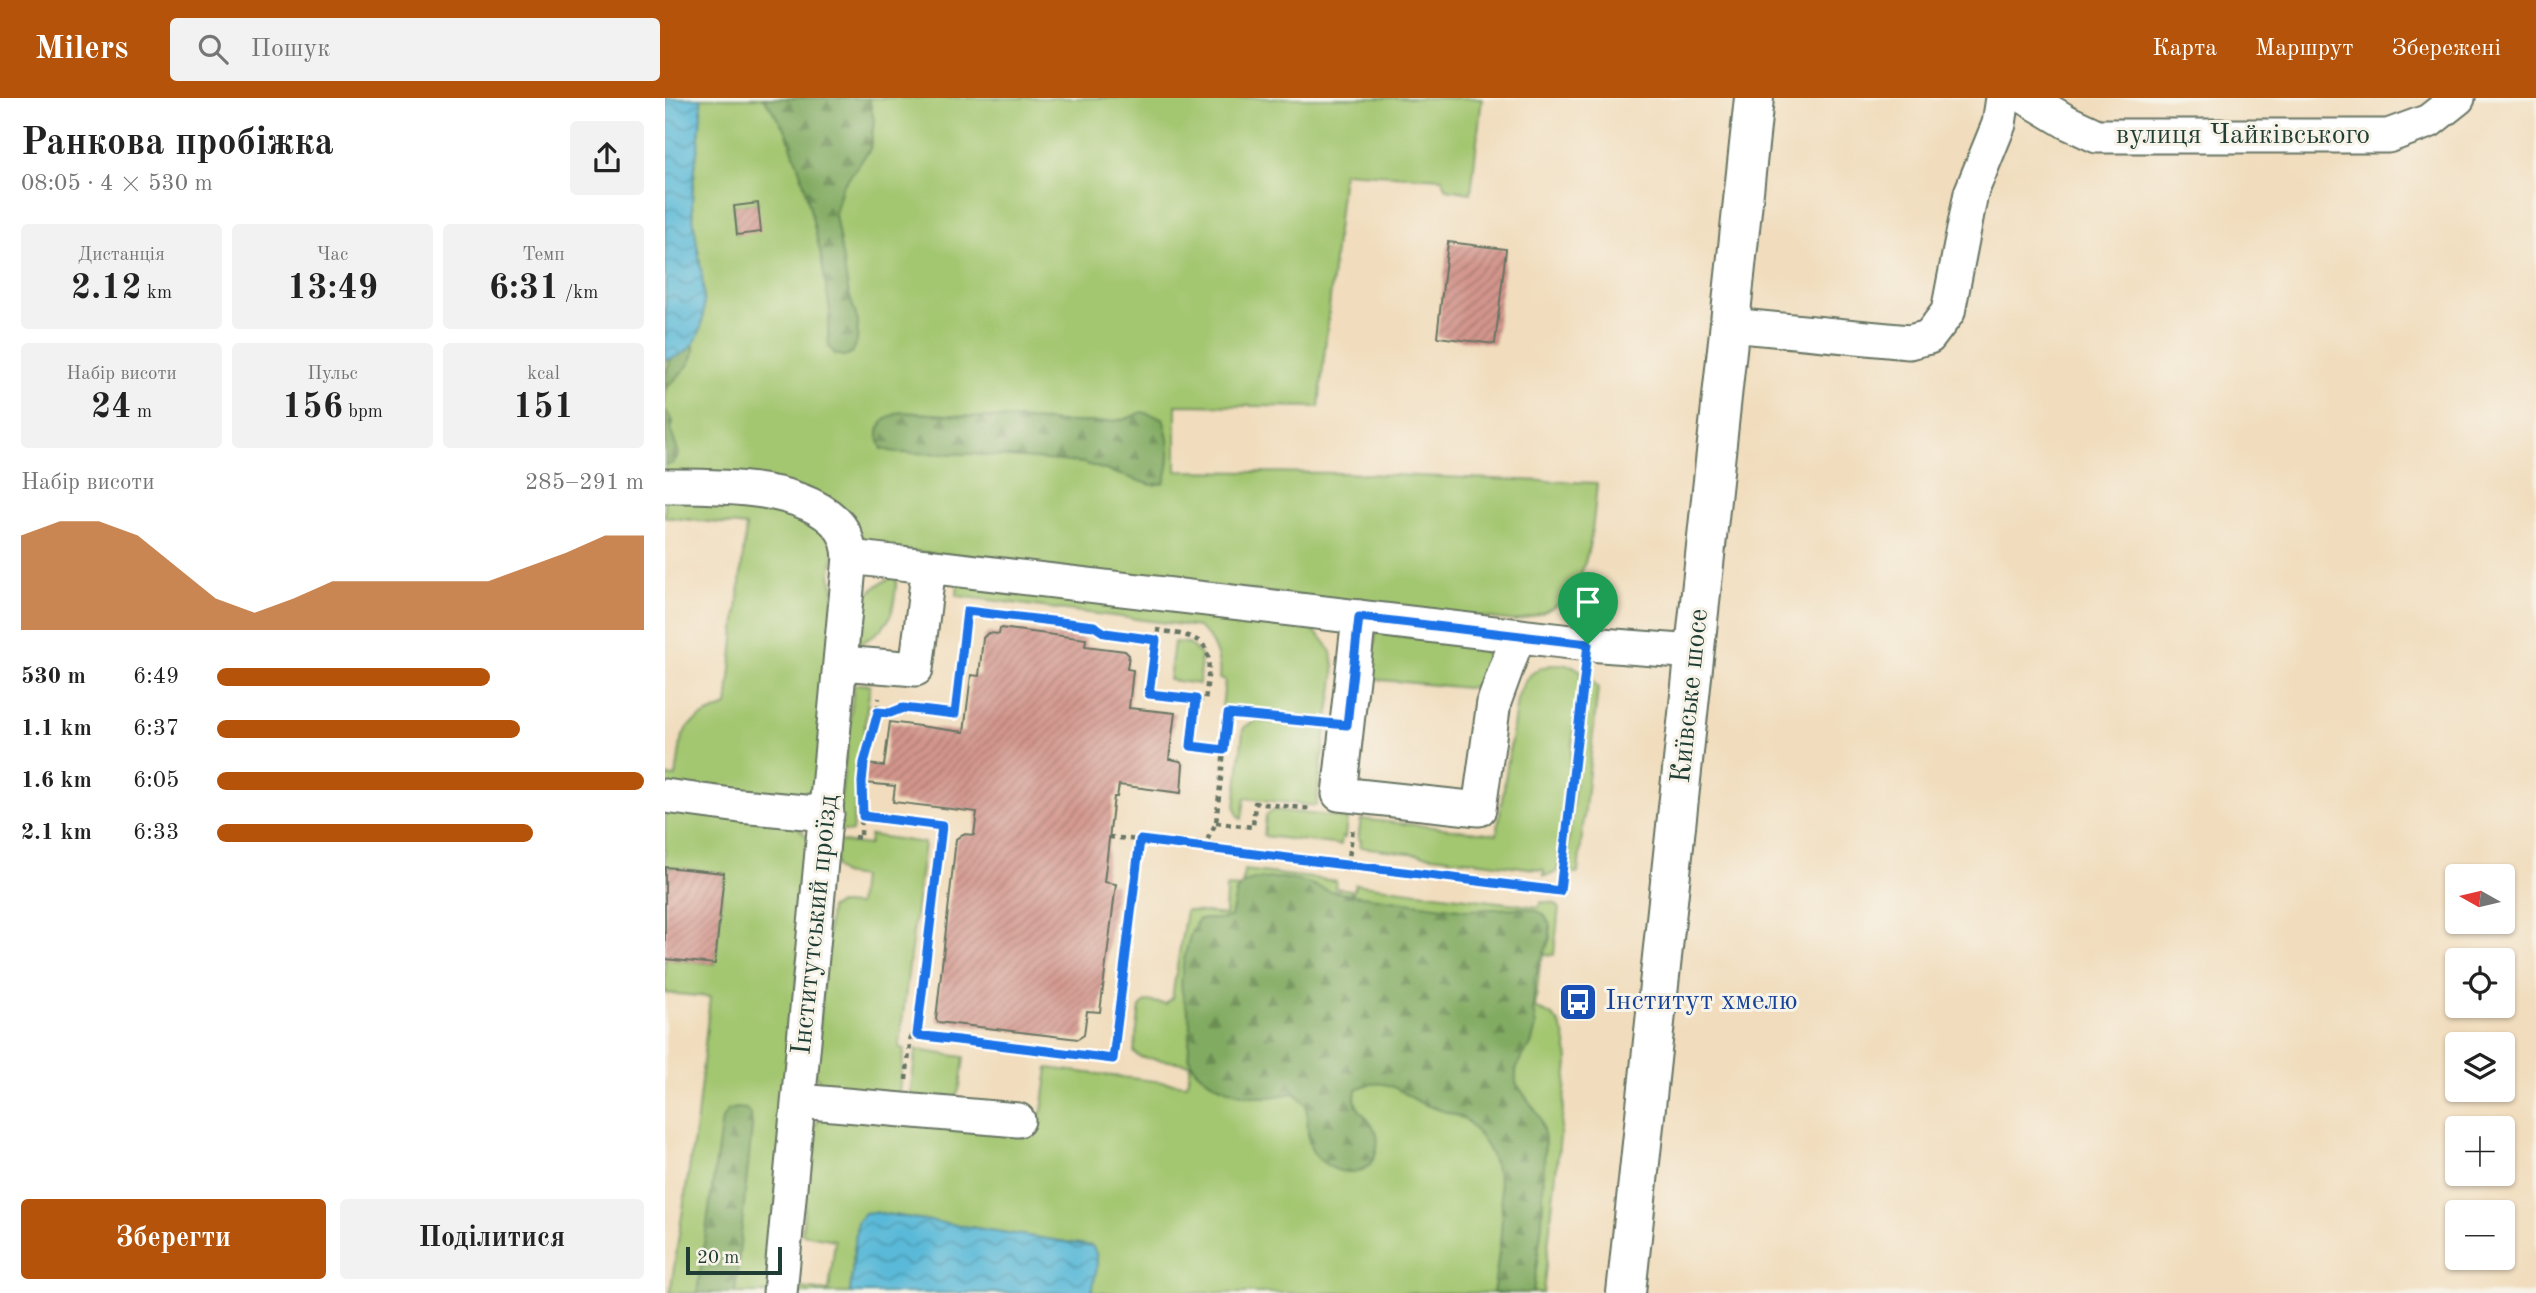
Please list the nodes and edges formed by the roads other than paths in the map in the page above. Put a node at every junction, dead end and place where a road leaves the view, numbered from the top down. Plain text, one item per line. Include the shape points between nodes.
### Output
1 (1754, 98) edge
2 (2003, 98) edge
3 (2027, 98) edge
4 (2458, 98) edge
5 (1730, 325) junction
6 (665, 486) edge
7 (850, 557) junction
8 (929, 566) junction
9 (1359, 617) junction
10 (1518, 636) junction
11 (1695, 652) junction
12 (841, 663) junction
13 (665, 796) edge
14 (827, 814) junction
15 (799, 1101) junction
16 (1019, 1120) dead end
17 (780, 1293) edge
18 (1626, 1293) edge

1 - 5 main road, Київське шосе
2 - 5 street via 1999,124 1971,193 1948,312 1929,337 1909,342
3 - 4 street, вулиця Чайківського via 2097,136 2388,136 2428,121
5 - 11 main road, Київське шосе
6 - 7 street via 735,488 797,500 817,508 841,528
7 - 8 street
7 - 12 street, Інститутський проїзд
8 - 9 street
8 - 12 street via 916,669
9 - 10 street
9 - 10 street via 1339,794 1479,809 1494,702
10 - 11 street
11 - 18 main road, Київське шосе
12 - 14 street, Інститутський проїзд
13 - 14 street
14 - 15 street, Інститутський проїзд
15 - 16 street
15 - 17 street, Інститутський проїзд

